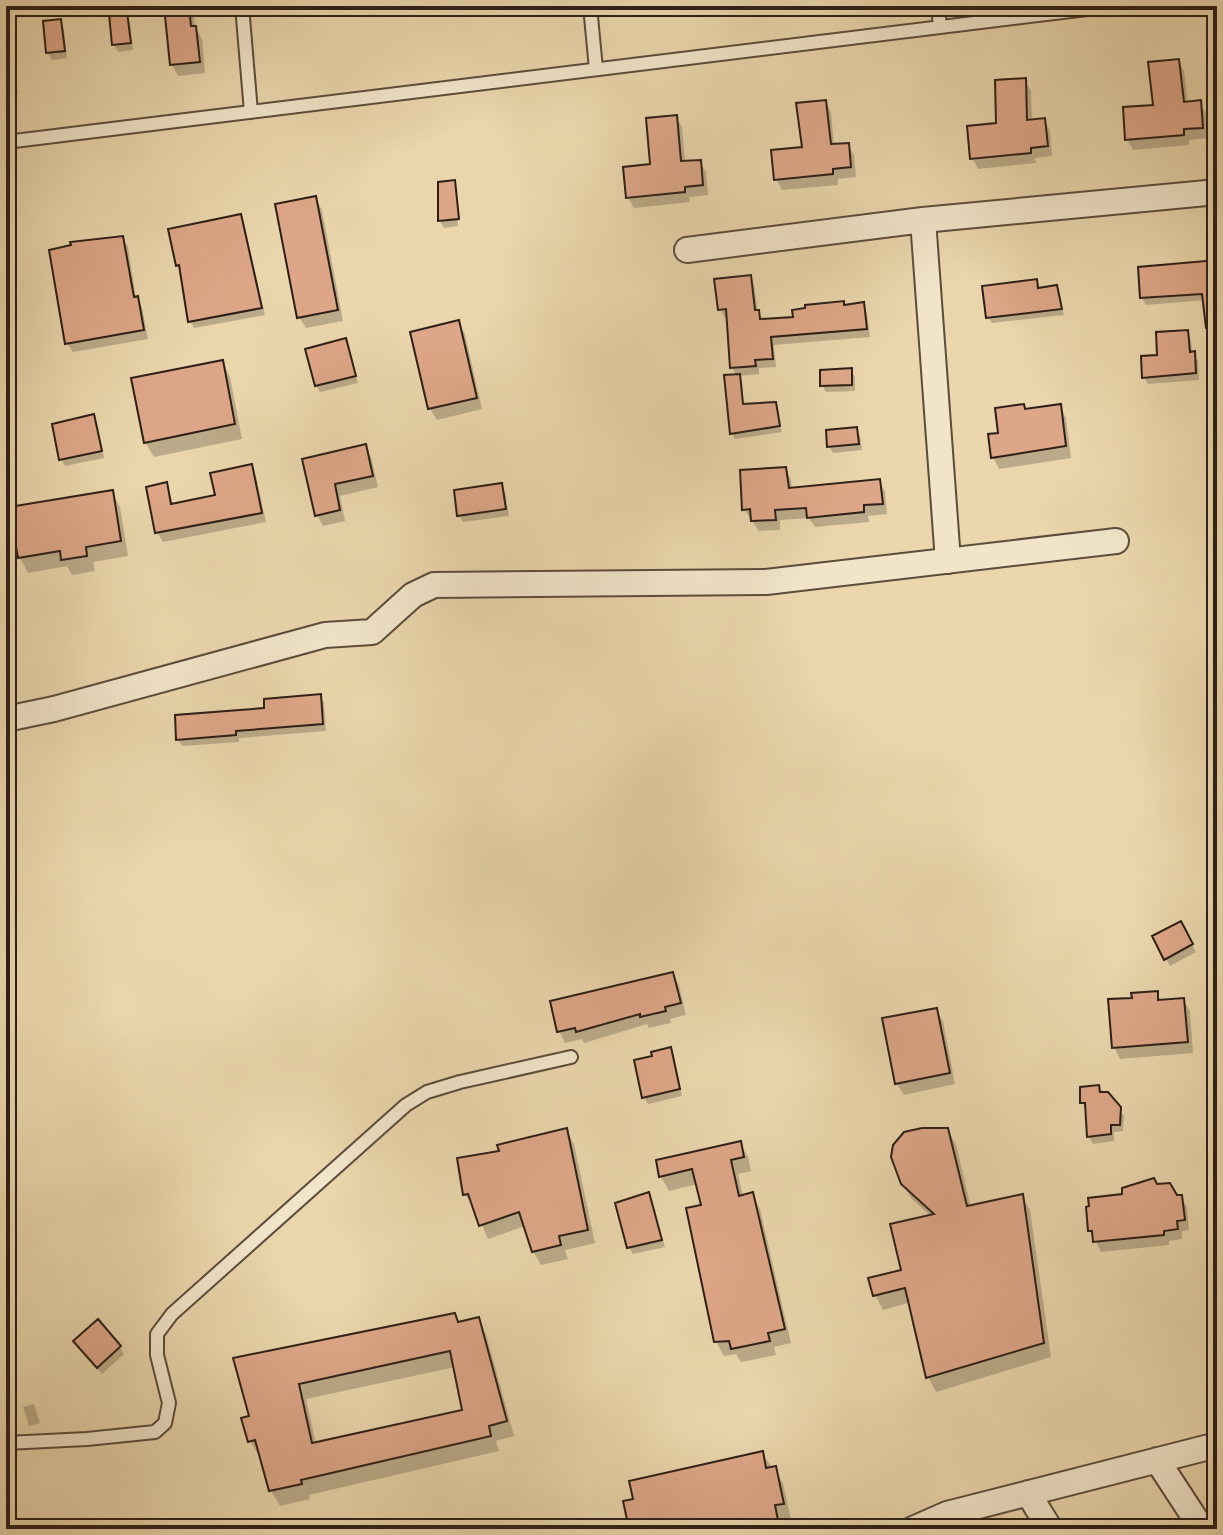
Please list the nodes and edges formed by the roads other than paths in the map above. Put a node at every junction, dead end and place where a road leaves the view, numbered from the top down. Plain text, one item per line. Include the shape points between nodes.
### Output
1 (242, 6) edge
2 (590, 6) edge
3 (938, 6) edge
4 (1112, 6) edge
5 (940, 27) junction
6 (596, 69) junction
7 (251, 112) junction
8 (6, 142) edge
9 (1217, 192) edge
10 (923, 220) junction
11 (687, 250) dead end
12 (1116, 541) dead end
13 (948, 561) junction
14 (6, 719) edge
15 (571, 1057) dead end
16 (6, 1443) edge
17 (1217, 1445) edge
18 (1157, 1460) junction
19 (1028, 1493) junction
20 (913, 1529) edge
21 (1050, 1529) edge
22 (1202, 1529) edge

1 - 7 lane
2 - 6 lane
3 - 5 lane
4 - 5 lane
5 - 6 lane
6 - 7 lane
7 - 8 lane
9 - 10 street
10 - 11 street
10 - 13 street
12 - 13 street
13 - 14 street via 766,582 434,585 413,595 372,632 325,635
15 - 16 lane via 427,1092 406,1105 172,1314 157,1334 169,1403 165,1423 155,1432
17 - 18 street
18 - 19 street
18 - 22 street
19 - 20 street via 947,1514
19 - 21 street

